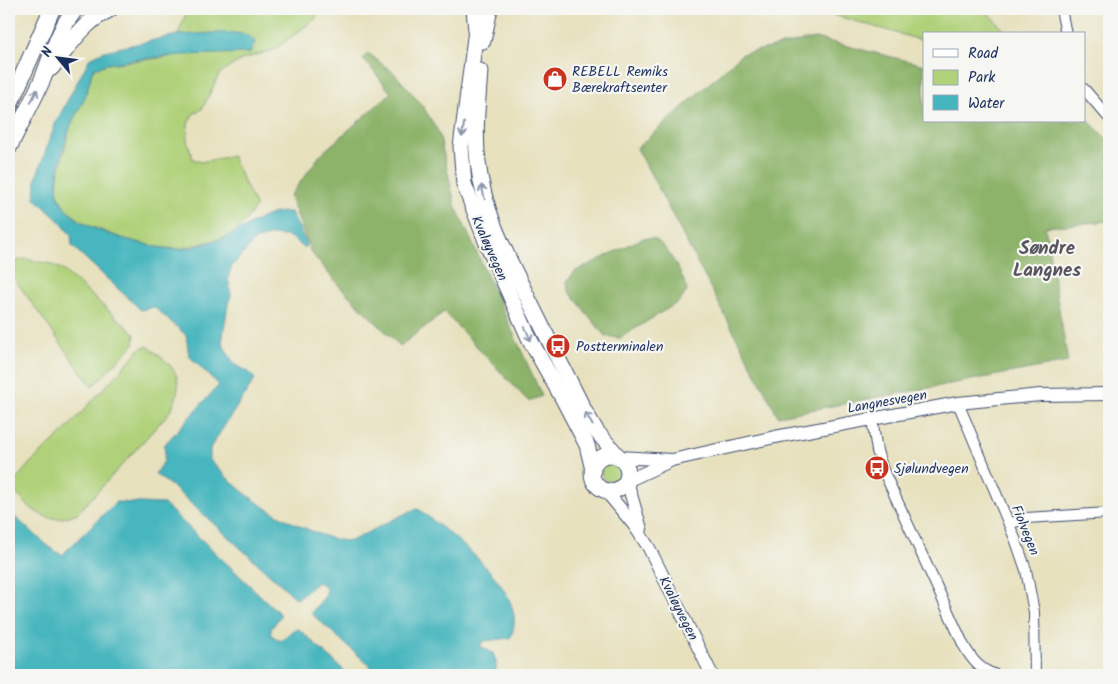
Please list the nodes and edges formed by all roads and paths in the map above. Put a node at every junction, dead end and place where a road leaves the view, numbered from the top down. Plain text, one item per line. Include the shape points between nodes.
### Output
1 (41, 9) edge
2 (52, 9) edge
3 (76, 9) edge
4 (110, 9) edge
5 (463, 9) edge
6 (474, 9) edge
7 (490, 9) edge
8 (1061, 9) edge
9 (1066, 32) edge
10 (475, 42) junction
11 (31, 56) junction
12 (43, 77) junction
13 (1086, 91) edge
14 (9, 106) edge
15 (1109, 118) edge
16 (9, 147) edge
17 (1109, 394) edge
18 (958, 403) junction
19 (872, 419) junction
20 (619, 457) junction
21 (672, 460) junction
22 (593, 470) junction
23 (627, 481) junction
24 (606, 490) junction
25 (1109, 513) edge
26 (1009, 524) junction
27 (645, 541) junction
28 (712, 675) edge
29 (996, 675) edge
30 (1035, 675) edge

1 - 11 highway
2 - 11 highway
3 - 12 highway via 54,45
4 - 12 highway via 80,31
5 - 10 main road
6 - 10 main road, Kvaløyvegen
20 -> 7 main road, Kvaløyvegen via 597,432 584,410 496,232 484,198 478,161 477,113 482,42
8 - 9 street
10 -> 22 main road, Kvaløyvegen via 461,147 464,184 530,340 587,445
11 - 14 highway
16 -> 12 highway
13 - 15 street
17 - 18 street, Langnesvegen via 1040,395
18 - 19 street, Langnesvegen
18 - 26 street, Fiolvegen
19 - 21 street, Langnesvegen
19 - 29 street via 883,470 964,646 975,663
20 - 21 street, Langnesvegen
20 - 22 main road via 604,456
20 - 23 main road via 628,470
21 - 23 street, Langnesvegen
22 - 24 main road via 595,483
23 - 24 main road via 620,488
23 - 27 street, Kvaløyvegen
24 - 27 street, Kvaløyvegen
25 - 26 street via 1026,518
26 - 30 street, Fiolvegen via 1032,595
27 - 28 street, Kvaløyvegen

